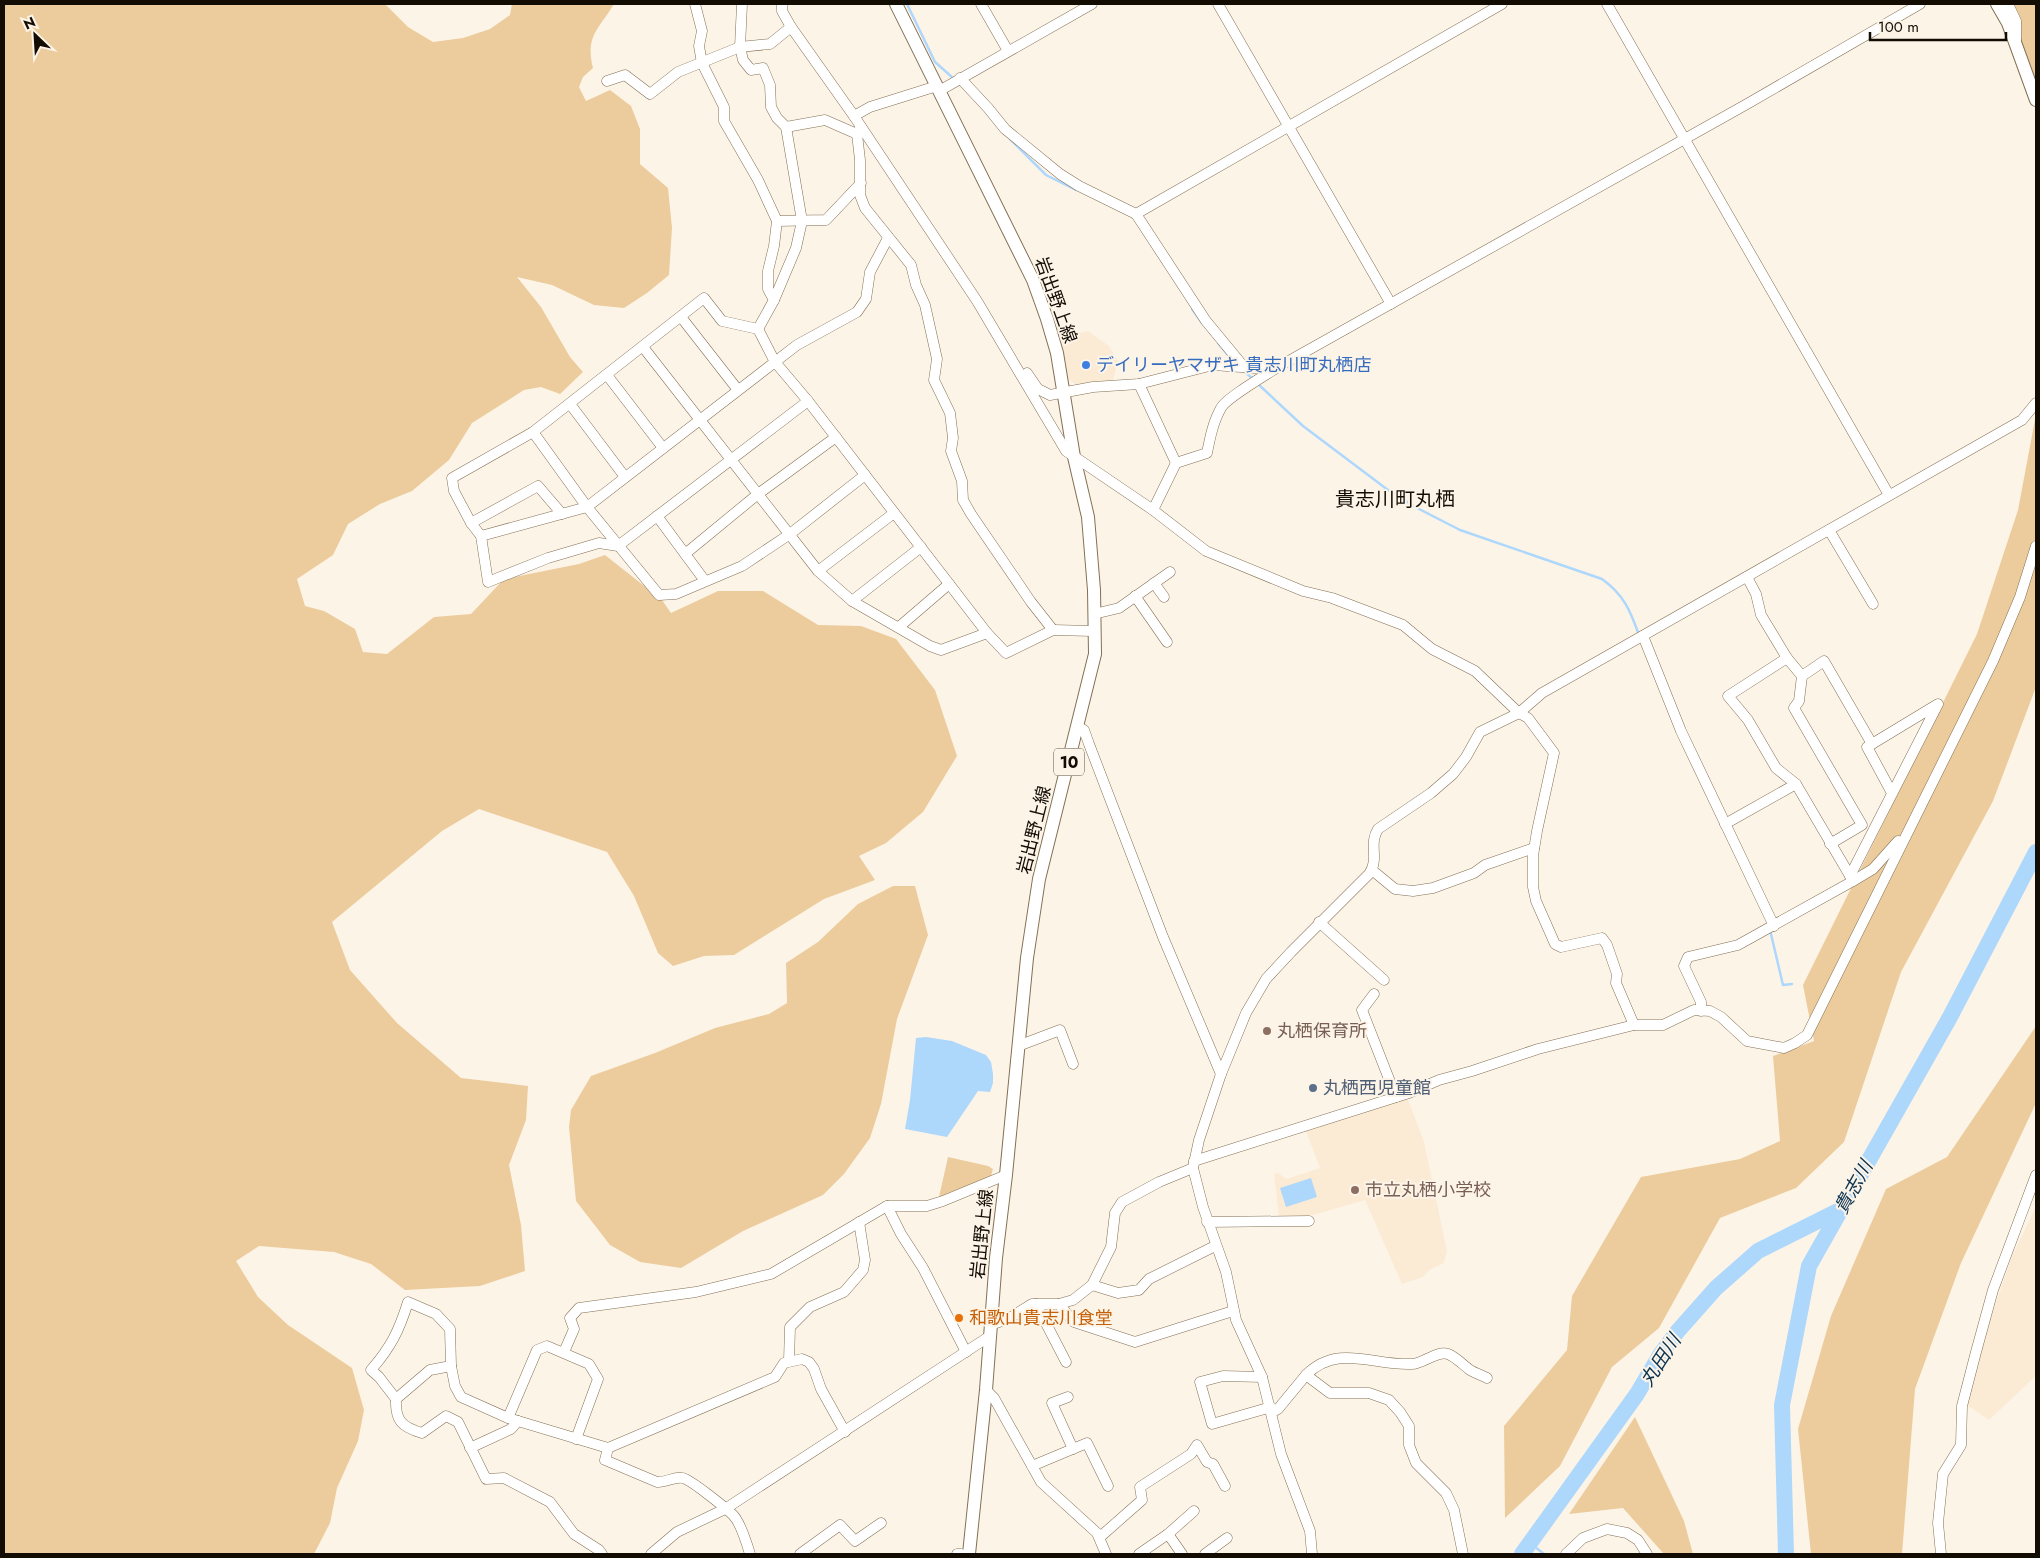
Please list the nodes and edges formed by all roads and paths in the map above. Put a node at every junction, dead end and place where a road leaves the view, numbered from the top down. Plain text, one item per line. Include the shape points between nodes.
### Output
1 (695, 4) edge
2 (742, 4) edge
3 (896, 4) edge
4 (981, 4) edge
5 (1092, 4) edge
6 (1218, 4) edge
7 (1502, 4) edge
8 (1607, 4) edge
9 (1920, 4) edge
10 (1997, 4) edge
11 (2008, 4) edge
12 (781, 6) edge
13 (791, 27) junction
14 (2016, 46) junction
15 (740, 47) junction
16 (1008, 51) junction
17 (702, 63) junction
18 (960, 78) junction
19 (606, 81) dead end
20 (938, 88) junction
21 (2036, 100) edge
22 (854, 116) junction
23 (1288, 125) junction
24 (786, 127) junction
25 (859, 131) junction
26 (1685, 139) junction
27 (861, 183) junction
28 (1136, 214) junction
29 (802, 220) junction
30 (777, 221) junction
31 (888, 238) junction
32 (774, 300) junction
33 (1391, 304) junction
34 (681, 316) junction
35 (758, 329) junction
36 (643, 347) junction
37 (775, 362) junction
38 (1244, 367) junction
39 (1278, 367) junction
40 (1019, 371) junction
41 (607, 375) junction
42 (1139, 384) junction
43 (738, 390) junction
44 (1063, 392) junction
45 (808, 401) junction
46 (2036, 403) edge
47 (570, 404) junction
48 (700, 419) junction
49 (533, 432) junction
50 (836, 437) junction
51 (662, 448) junction
52 (1074, 457) junction
53 (731, 459) junction
54 (1176, 463) junction
55 (865, 475) junction
56 (625, 477) junction
57 (758, 494) junction
58 (1889, 495) junction
59 (587, 507) junction
60 (1153, 510) junction
61 (894, 513) junction
62 (562, 514) junction
63 (657, 516) junction
64 (471, 523) junction
65 (1829, 530) junction
66 (790, 534) junction
67 (481, 536) junction
68 (618, 546) junction
69 (2036, 546) edge
70 (921, 548) junction
71 (686, 554) junction
72 (818, 571) junction
73 (1170, 572) dead end
74 (1747, 577) junction
75 (705, 581) junction
76 (1154, 583) junction
77 (949, 584) junction
78 (1135, 596) junction
79 (1164, 597) dead end
80 (852, 600) junction
81 (1873, 604) dead end
82 (1094, 614) junction
83 (899, 627) junction
84 (1053, 630) junction
85 (1094, 631) junction
86 (987, 633) junction
87 (1642, 636) junction
88 (1167, 642) dead end
89 (1787, 658) junction
90 (1802, 676) junction
91 (1519, 713) junction
92 (1077, 726) junction
93 (1872, 744) junction
94 (1796, 784) junction
95 (1892, 793) junction
96 (1882, 812) junction
97 (1725, 824) junction
98 (1862, 824) junction
99 (1904, 836) junction
100 (1830, 844) junction
101 (1534, 848) junction
102 (1372, 870) junction
103 (1851, 878) junction
104 (1319, 922) junction
105 (1774, 926) junction
106 (1384, 980) dead end
107 (1374, 994) dead end
108 (1701, 1011) junction
109 (1634, 1025) junction
110 (1018, 1046) junction
111 (1073, 1064) dead end
112 (1221, 1074) junction
113 (1396, 1097) junction
114 (1194, 1164) junction
115 (1006, 1175) junction
116 (2036, 1175) edge
117 (887, 1206) junction
118 (1308, 1221) dead end
119 (859, 1222) junction
120 (1207, 1222) junction
121 (1215, 1246) junction
122 (1092, 1285) junction
123 (1036, 1304) junction
124 (1059, 1304) junction
125 (1233, 1311) junction
126 (990, 1330) junction
127 (564, 1352) junction
128 (966, 1352) junction
129 (789, 1361) junction
130 (1066, 1362) dead end
131 (451, 1366) junction
132 (1306, 1375) junction
133 (1262, 1377) junction
134 (1487, 1378) dead end
135 (986, 1390) junction
136 (1068, 1397) dead end
137 (396, 1399) junction
138 (1271, 1409) junction
139 (513, 1420) junction
140 (845, 1432) junction
141 (576, 1439) junction
142 (470, 1448) junction
143 (608, 1448) junction
144 (1073, 1449) junction
145 (1032, 1466) junction
146 (1108, 1486) dead end
147 (1225, 1486) dead end
148 (725, 1509) junction
149 (1194, 1511) dead end
150 (881, 1523) dead end
151 (1168, 1534) junction
152 (1100, 1537) junction
153 (1227, 1538) dead end
154 (602, 1554) edge
155 (651, 1554) edge
156 (750, 1554) edge
157 (800, 1554) edge
158 (957, 1554) edge
159 (962, 1554) edge
160 (969, 1554) edge
161 (1106, 1554) edge
162 (1139, 1554) edge
163 (1182, 1554) edge
164 (1205, 1554) edge
165 (1312, 1554) edge
166 (1463, 1554) edge
167 (1566, 1554) edge
168 (1647, 1554) edge
169 (1941, 1554) edge

1 - 17 street via 702,31 699,46
2 - 15 street
3 - 20 main road, 岩出野上線 / 10
4 - 16 street
5 - 16 street
6 - 23 street
7 - 23 street
8 - 26 street
9 - 26 street
10 - 14 main road
11 - 14 street via 2016,21
12 - 13 street
13 - 15 street via 770,44
13 - 22 street
14 - 21 main road
15 - 17 street
15 - 24 street via 742,60 752,70 764,68 770,85 770,107
16 - 18 street
17 - 19 street via 678,72 650,94 625,75
17 - 30 street via 724,107 724,121
18 - 20 street
18 - 28 street via 1005,129 1060,174
20 - 22 street via 870,107
20 - 44 main road, 岩出野上線 / 10 via 1033,280 1057,352
22 - 25 street
23 - 28 street
23 - 33 street
24 - 25 street via 825,120
24 - 29 street
25 - 27 street
25 - 40 street via 977,301
26 - 33 street
26 - 58 street
27 - 29 street via 826,220
27 - 31 street via 860,195 865,208
28 - 38 street via 1206,321
29 - 30 street
29 - 32 street via 796,248
30 - 32 street via 768,271 768,289
31 - 37 street via 870,272 866,299 857,312 797,345
31 - 84 street via 910,264 925,305 937,359 934,380 950,413 951,451 962,481 963,500
32 - 35 street
33 - 39 street
34 - 35 street via 704,298 722,321
34 - 36 street
34 - 43 street
35 - 37 street
36 - 41 street
36 - 48 street
37 - 43 street
37 - 45 street
38 - 39 street
38 - 42 street via 1212,365
39 - 54 street via 1221,406 1207,453
40 - 44 street via 1029,374 1038,389 1050,395
40 - 52 street via 1066,451
41 - 47 street
41 - 51 street
42 - 44 street
42 - 54 street
43 - 48 street
44 - 52 main road, 岩出野上線 / 10
45 - 50 street
45 - 53 street
46 - 58 street via 2022,420
47 - 49 street
47 - 56 street
48 - 51 street
48 - 53 street
49 - 59 street
49 - 64 street via 452,478 454,491
50 - 55 street
50 - 57 street
51 - 56 street
52 - 60 street
52 - 82 main road, 岩出野上線 / 10 via 1090,532
53 - 57 street
53 - 63 street
54 - 60 street
55 - 61 street
55 - 66 street
56 - 59 street
57 - 66 street
57 - 71 street
58 - 65 street
59 - 62 street
59 - 68 street
60 - 91 street via 1206,551 1303,591 1332,598 1403,625 1432,649 1475,671
61 - 70 street
61 - 72 street
62 - 64 street via 538,486
62 - 67 street
63 - 68 street
63 - 71 street
64 - 67 street
65 - 74 street
65 - 81 street
66 - 72 street
66 - 75 street via 742,566
67 - 68 street via 488,582 548,558 599,543
68 - 75 street via 659,595 676,594
69 - 99 street via 2020,597 1992,661
70 - 77 street
70 - 80 street
71 - 75 street
72 - 80 street
73 - 76 street
74 - 87 street
74 - 89 street via 1756,594 1760,615
76 - 78 street
76 - 79 street
77 - 83 street
77 - 86 street
78 - 82 street via 1118,608
78 - 88 street
80 - 83 street
82 - 85 main road, 岩出野上線 / 10
83 - 86 street via 941,650
84 - 85 street
84 - 86 street via 1006,653
85 - 92 main road, 岩出野上線 / 10 via 1095,654
87 - 91 street via 1542,693
87 - 97 street via 1681,731
89 - 90 street
89 - 94 street via 1728,696 1748,720 1776,768
90 - 93 street via 1824,661
90 - 98 street via 1799,701 1794,708
91 - 101 street via 1528,718 1554,753
91 - 102 street via 1480,732 1453,774 1378,829 1373,837 1375,865
92 - 110 main road, 岩出野上線 / 10 via 1040,879 1027,958
92 - 112 street via 1084,730 1162,937
93 - 95 street via 1866,747
93 - 95 street via 1938,704
94 - 97 street
94 - 100 street
95 - 96 street
96 - 98 street
96 - 103 street
97 - 105 street
98 - 100 street
99 - 103 street via 1872,869
99 - 108 street via 1807,1035 1784,1048 1747,1041 1721,1018 1710,1011
100 - 103 street
101 - 102 street via 1433,888 1413,892 1395,889
101 - 109 street via 1536,901 1555,944 1561,947 1602,938 1617,974 1616,984
102 - 104 street
103 - 105 street
104 - 106 street
104 - 112 street via 1266,979 1246,1014
105 - 108 street via 1738,945 1688,956 1684,966 1701,1002
107 - 113 street via 1362,1010
108 - 109 street via 1694,1010 1663,1025
109 - 113 street via 1538,1049 1438,1080
110 - 111 street via 1060,1030
110 - 115 main road, 岩出野上線 / 10
112 - 114 street
113 - 114 street
114 - 120 street
114 - 122 street via 1122,1202 1115,1213 1111,1247
115 - 117 street via 935,1204
115 - 126 main road, 岩出野上線 / 10
116 - 169 street via 1993,1290 1962,1406 1961,1445 1943,1474 1938,1523
117 - 119 street
117 - 128 street
118 - 120 street
119 - 127 street via 771,1274 696,1292 579,1308 570,1318 574,1329
119 - 129 street via 865,1260 863,1270 844,1292 810,1307 790,1327
120 - 121 street
121 - 122 street via 1149,1279 1139,1290 1118,1293
121 - 125 street via 1226,1272
122 - 124 street via 1073,1300
123 - 124 street
123 - 126 street
123 - 130 street
124 - 125 street via 1074,1322 1135,1342
125 - 133 street
126 - 128 street
126 - 135 main road, 岩出野上線 / 10
127 - 139 street via 546,1346 537,1350
127 - 141 street via 589,1364 598,1379
128 - 140 street
129 - 140 street via 802,1359 809,1362
129 - 143 street via 775,1377
131 - 137 street via 430,1370
131 - 137 street via 450,1329 436,1314 408,1302 387,1351 371,1370
131 - 139 street via 461,1397
132 - 134 street via 1325,1360 1342,1357 1414,1364 1448,1354
132 - 138 street via 1278,1409
132 - 166 street via 1330,1392 1369,1392 1389,1400 1400,1412 1409,1426 1409,1445 1416,1462 1446,1492 1454,1510
133 - 138 street
133 - 138 street via 1223,1376 1200,1382 1212,1424
135 - 145 street via 994,1398
135 - 160 main road, 岩出野上線 / 10
136 - 144 street via 1052,1403
137 - 142 street via 395,1414 409,1430 422,1433 446,1416 458,1422
138 - 165 street via 1284,1462 1310,1531
139 - 141 street
139 - 142 street via 511,1429
140 - 148 street
141 - 143 street
142 - 154 street via 486,1479 504,1478 550,1502 574,1534
143 - 148 street via 605,1460 657,1482 684,1478
144 - 145 street
144 - 146 street via 1088,1443
145 - 152 street via 1042,1482
147 - 152 street via 1197,1445 1191,1454 1140,1487 1142,1500
148 - 155 street via 677,1532
148 - 156 street via 734,1516
149 - 151 street
150 - 157 street via 855,1542 840,1525
151 - 162 street
151 - 163 street
152 - 161 street
153 - 164 street
158 - 159 street
167 - 168 street via 1583,1538 1607,1529 1628,1533 1638,1540

